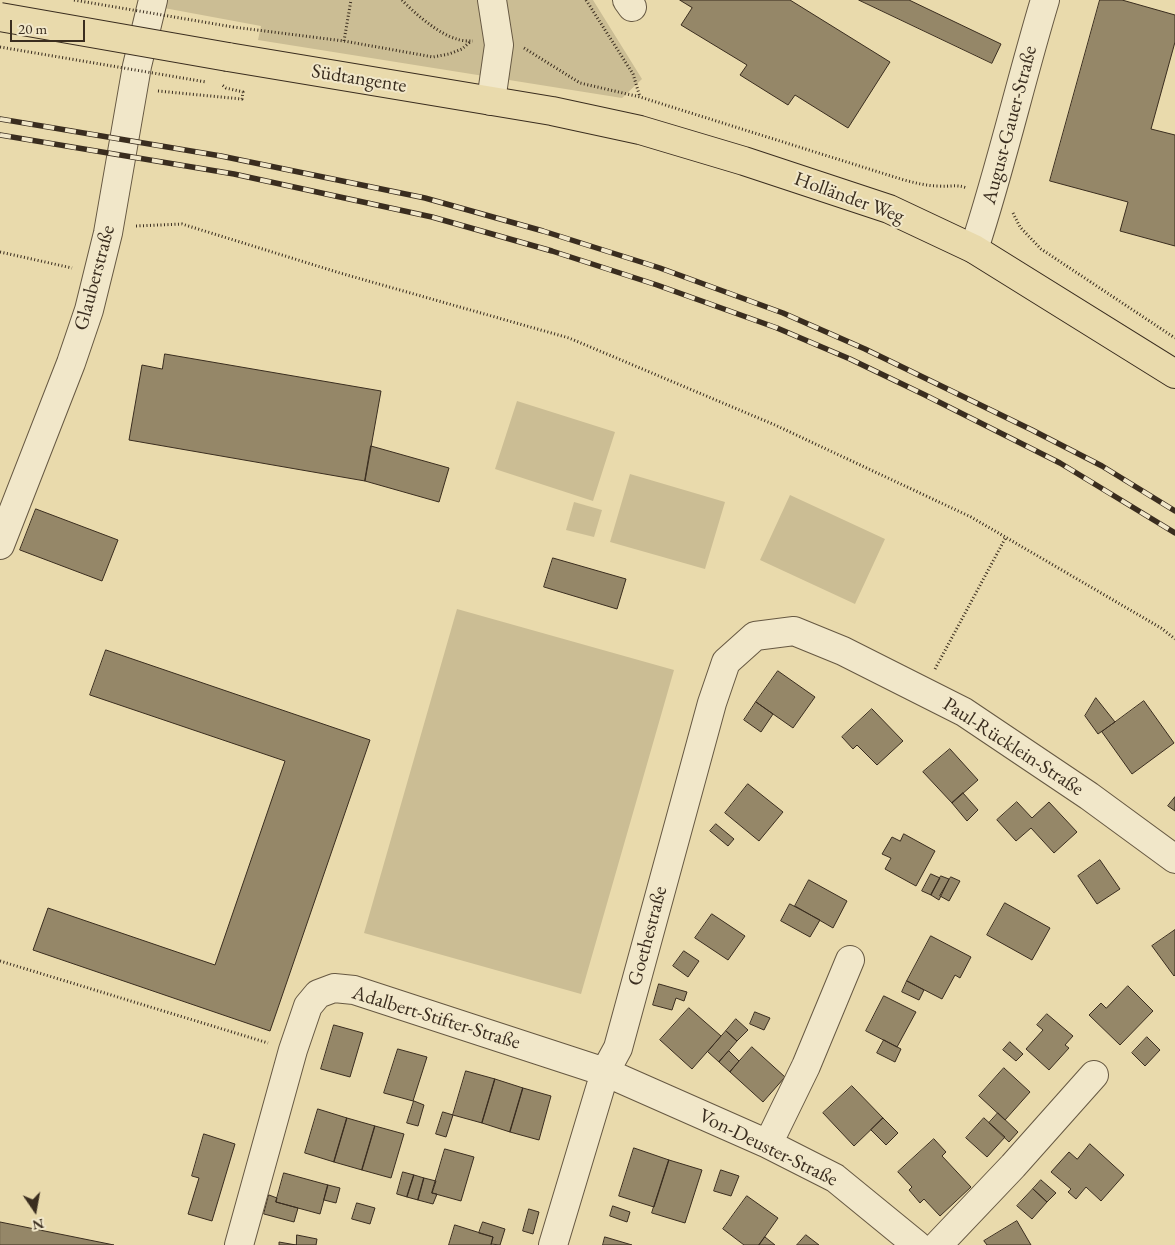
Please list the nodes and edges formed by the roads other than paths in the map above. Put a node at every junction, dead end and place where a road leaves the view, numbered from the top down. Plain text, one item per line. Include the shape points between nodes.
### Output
1 (153, 0) edge
2 (492, 0) edge
3 (1045, 0) edge
4 (0, 17) edge
5 (491, 101) junction
6 (974, 249) junction
7 (1175, 374) edge
8 (0, 545) edge
9 (755, 636) joint
10 (1175, 859) edge
11 (850, 960) dead end
12 (606, 1072) junction
13 (1094, 1074) dead end
14 (768, 1144) junction
15 (239, 1245) edge
16 (553, 1245) edge
17 (918, 1245) edge
18 (938, 1245) edge

1 - 8 street, Glauberstraße via 137,66 108,233 89,310
2 - 5 street via 499,45
3 - 6 street, August-Gauer-Straße
4 - 5 main road, Südtangente, bridge
5 - 6 main road, Holländer Weg via 640,130 744,161 889,210
6 - 7 main road, Holländer Weg
9 - 10 street, Paul-Rücklein-Straße via 794,631 843,651 964,712 1089,796
9 - 12 street, Goethestraße via 726,662 712,702 618,1048
11 - 14 street via 806,1066
12 - 14 street, Von-Deuster-Straße
12 - 15 street, Adalbert-Stifter-Straße via 354,990 334,988 318,994 308,1006 293,1050
12 - 16 street, Goethestraße
13 - 18 street
14 - 17 street, Von-Deuster-Straße via 835,1178

